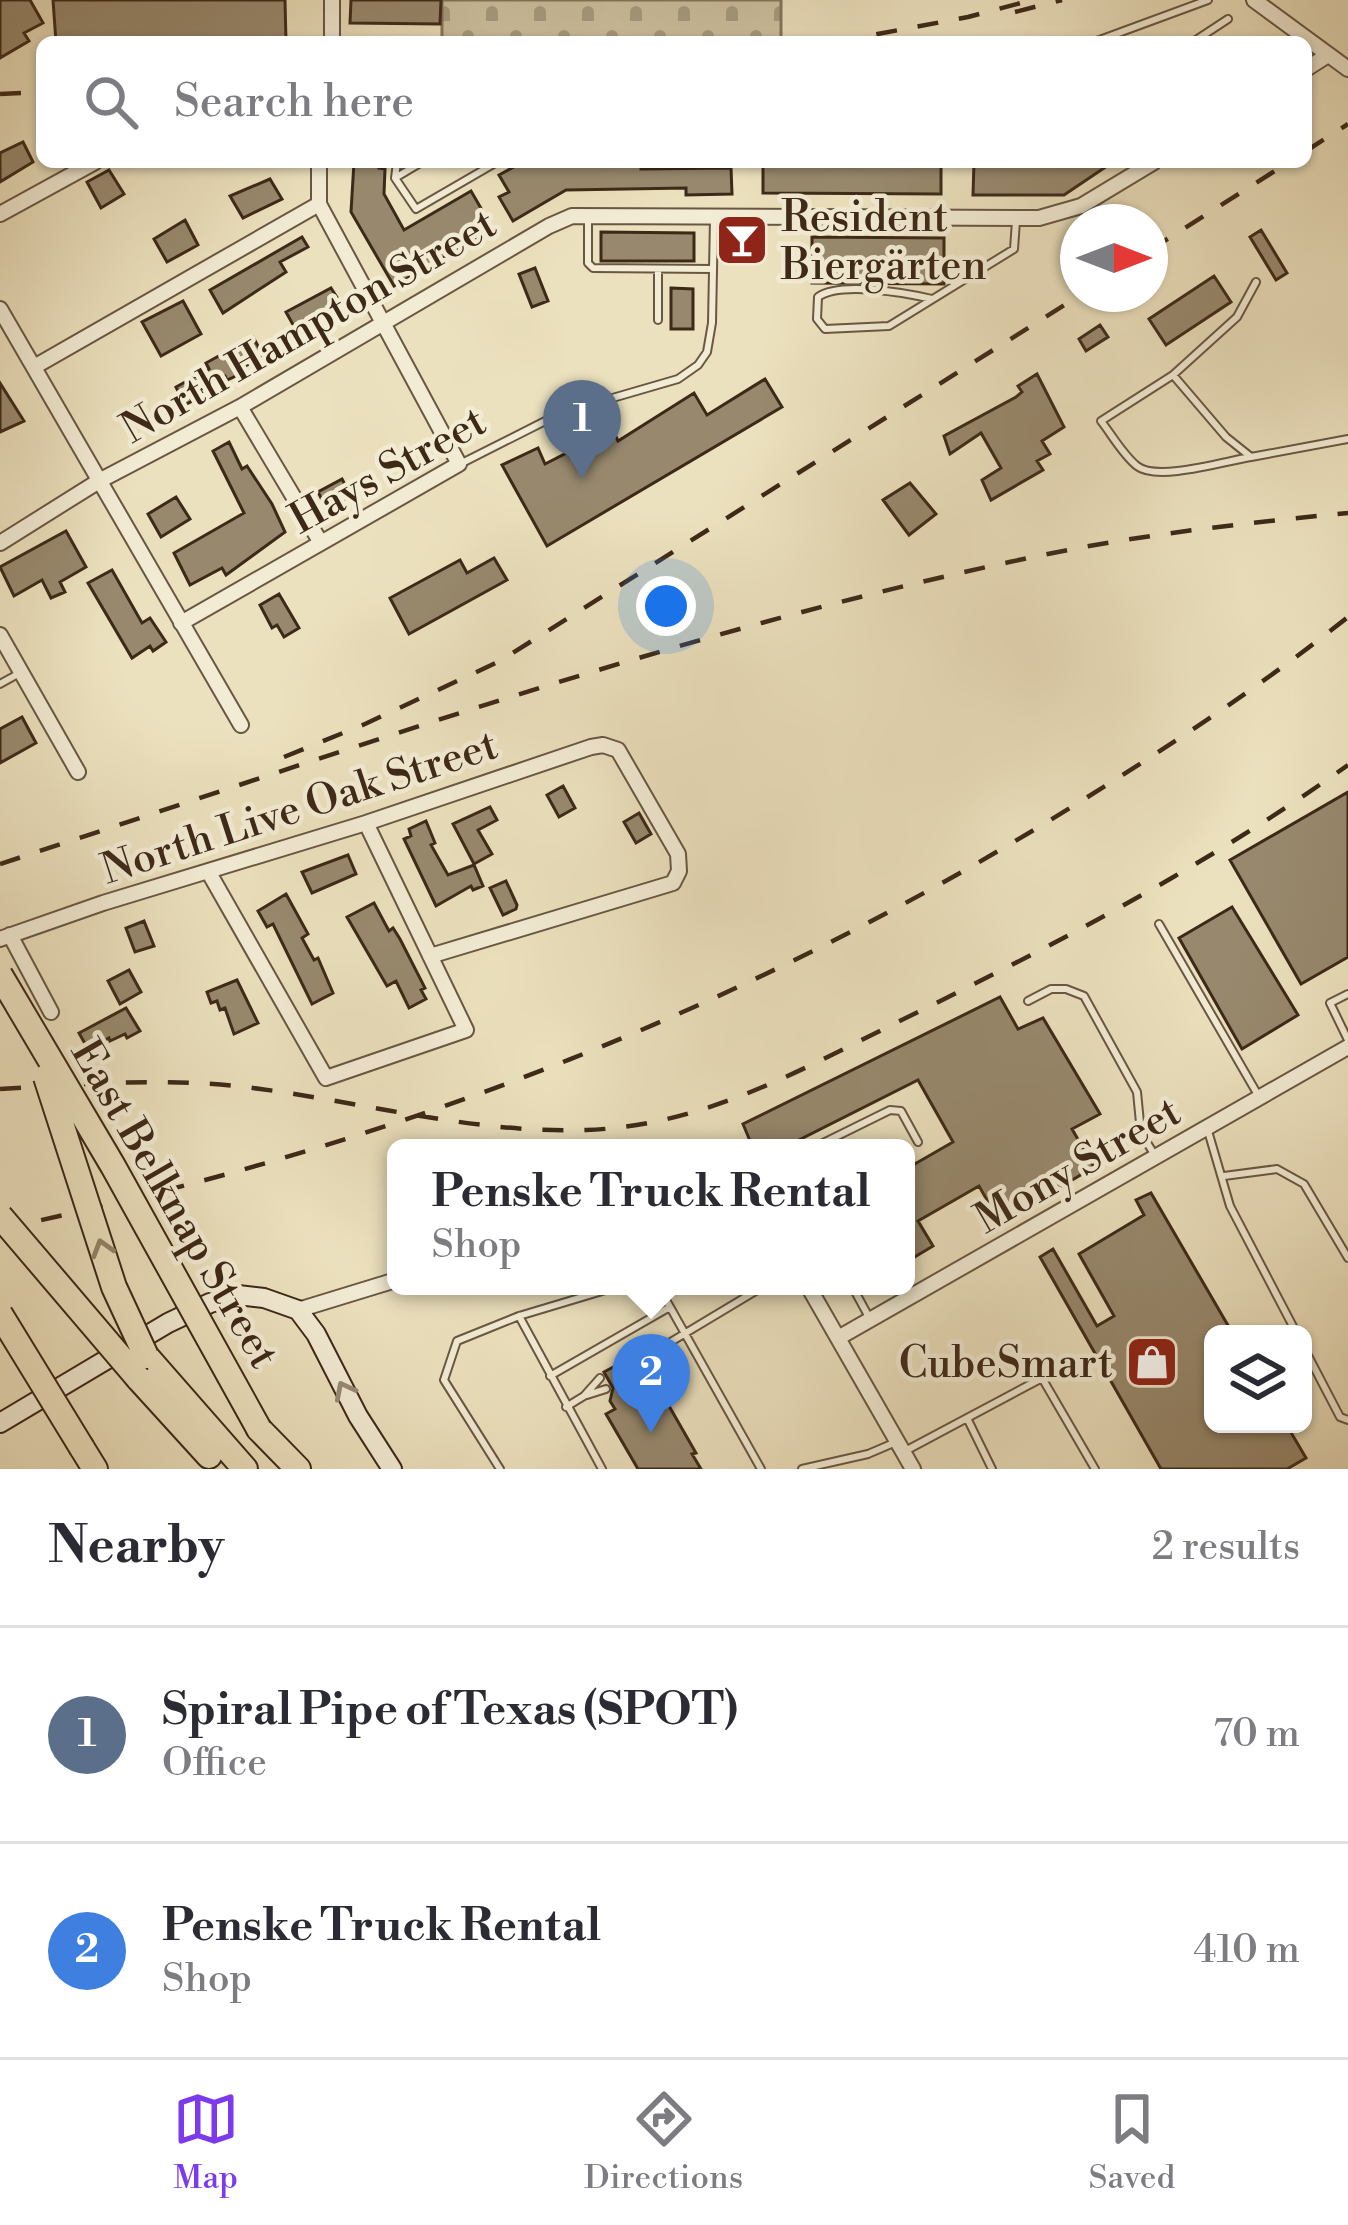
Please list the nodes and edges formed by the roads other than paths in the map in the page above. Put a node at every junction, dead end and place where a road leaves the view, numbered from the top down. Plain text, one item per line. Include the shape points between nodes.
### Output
1 (332, 0) edge
2 (1208, 0) edge
3 (1254, 0) edge
4 (1228, 19) dead end
5 (332, 36) edge
6 (1110, 36) edge
7 (1201, 36) edge
8 (1302, 36) edge
9 (1312, 44) edge
10 (1328, 56) junction
11 (1312, 65) edge
12 (1348, 69) edge
13 (84, 168) edge
14 (320, 168) edge
15 (396, 168) edge
16 (412, 168) edge
17 (487, 168) edge
18 (1144, 168) edge
19 (395, 178) junction
20 (319, 204) junction
21 (0, 214) edge
22 (588, 214) junction
23 (714, 214) junction
24 (1016, 218) junction
25 (658, 269) junction
26 (713, 269) junction
27 (1256, 282) dead end
28 (932, 299) junction
29 (0, 309) edge
30 (658, 320) dead end
31 (381, 323) junction
32 (34, 367) junction
33 (1173, 375) junction
34 (240, 407) junction
35 (1348, 439) edge
36 (1251, 457) junction
37 (459, 464) junction
38 (99, 481) junction
39 (0, 543) edge
40 (321, 543) junction
41 (182, 623) junction
42 (0, 635) edge
43 (21, 672) junction
44 (0, 684) edge
45 (241, 725) dead end
46 (78, 772) dead end
47 (366, 824) junction
48 (208, 872) junction
49 (1159, 924) dead end
50 (5, 937) edge
51 (430, 956) junction
52 (0, 975) edge
53 (1348, 994) edge
54 (1028, 1001) dead end
55 (51, 1012) dead end
56 (1348, 1043) edge
57 (1258, 1095) junction
58 (1206, 1128) junction
59 (831, 1139) edge
60 (918, 1142) dead end
61 (1155, 1157) junction
62 (1222, 1176) junction
63 (0, 1216) edge
64 (1348, 1258) edge
65 (387, 1283) edge
66 (915, 1293) edge
67 (590, 1295) edge
68 (663, 1295) edge
69 (749, 1295) edge
70 (813, 1295) edge
71 (856, 1295) edge
72 (912, 1295) edge
73 (670, 1307) junction
74 (298, 1310) junction
75 (0, 1314) edge
76 (519, 1316) junction
77 (870, 1319) junction
78 (1292, 1325) edge
79 (685, 1333) junction
80 (838, 1338) junction
81 (649, 1355) junction
82 (1312, 1363) edge
83 (624, 1364) dead end
84 (630, 1374) dead end
85 (550, 1376) junction
86 (600, 1378) dead end
87 (606, 1389) dead end
88 (584, 1396) junction
89 (566, 1407) junction
90 (967, 1418) junction
91 (1348, 1420) edge
92 (0, 1423) edge
93 (259, 1429) junction
94 (900, 1446) junction
95 (89, 1458) edge
96 (222, 1469) edge
97 (244, 1469) edge
98 (284, 1469) edge
99 (298, 1469) edge
100 (392, 1469) edge
101 (500, 1469) edge
102 (602, 1469) edge
103 (761, 1469) edge
104 (802, 1469) edge
105 (914, 1469) edge
106 (992, 1469) edge
107 (1095, 1469) edge

1 - 5 street
2 - 6 lane
3 - 8 street
4 - 7 lane
9 - 10 street
10 - 11 street
10 - 12 street
13 - 21 street
14 - 20 street
15 - 19 lane
16 - 19 lane
17 - 19 lane via 420,208
18 - 24 street, North Hampton Street via 1068,213
20 - 31 street
20 - 32 street
22 - 23 street, North Hampton Street
22 - 25 lane via 592,268
22 - 31 street, North Hampton Street via 549,226
23 - 24 street, North Hampton Street
23 - 26 lane
24 - 28 lane via 1014,249
25 - 26 lane
25 - 30 lane
26 - 37 lane, Hays Street via 712,323 698,365 677,380 561,413
27 - 33 lane via 1237,317
28 - 28 lane via 889,326 825,329 817,319 818,298 831,291
29 - 32 street
31 - 34 street, North Hampton Street
31 - 37 street
32 - 38 street
33 - 36 lane
33 - 36 lane via 1101,421 1138,467 1172,472
34 - 38 street, North Hampton Street
34 - 40 street
35 - 36 lane
37 - 40 street, Hays Street
38 - 39 street, North Hampton Street
38 - 41 street
40 - 41 street, Hays Street
41 - 45 street
42 - 43 street
43 - 44 lane
43 - 46 street
47 - 48 street, North Live Oak Street
47 - 51 street
47 - 51 street, North Live Oak Street via 603,745 618,750 678,854 673,883
48 - 50 street, North Live Oak Street
48 - 51 street via 326,1078 466,1030
49 - 57 lane
50 - 55 street, East Belknap Street
52 - 93 highway, East Belknap Street, bridge
97 -> 52 highway, bridge via 160,1374 124,1316 59,1113
53 - 56 lane via 1330,1003
54 - 61 lane via 1051,989 1084,997 1137,1092 1141,1133
56 - 57 street, Mony Street
57 - 58 street, Mony Street
58 - 61 street, Mony Street
58 - 62 lane
59 - 60 lane via 890,1109 901,1111
61 - 66 street, Mony Street
62 - 64 lane via 1277,1169 1304,1184
62 - 78 lane
63 - 96 highway, bridge
65 - 74 street
67 - 76 lane
68 - 73 lane
69 - 79 lane
70 - 80 street
71 - 77 lane
72 - 77 street, Mony Street
73 - 79 lane
73 - 85 lane
74 - 92 main road via 238,1295 210,1303
100 -> 74 main road
75 - 95 highway, bridge
76 - 85 lane
76 - 101 lane via 457,1341 445,1380
77 - 80 street, Mony Street
79 - 81 lane
79 - 103 lane
80 - 94 street
81 - 83 lane
81 - 84 lane
82 - 91 lane
85 - 89 lane
86 - 88 lane
87 - 88 lane
88 - 89 lane
89 - 102 lane
90 - 94 lane
90 - 106 lane
90 - 107 lane via 1042,1378
93 - 98 highway, East Belknap Street
93 - 99 highway
94 - 104 lane
94 - 105 street

